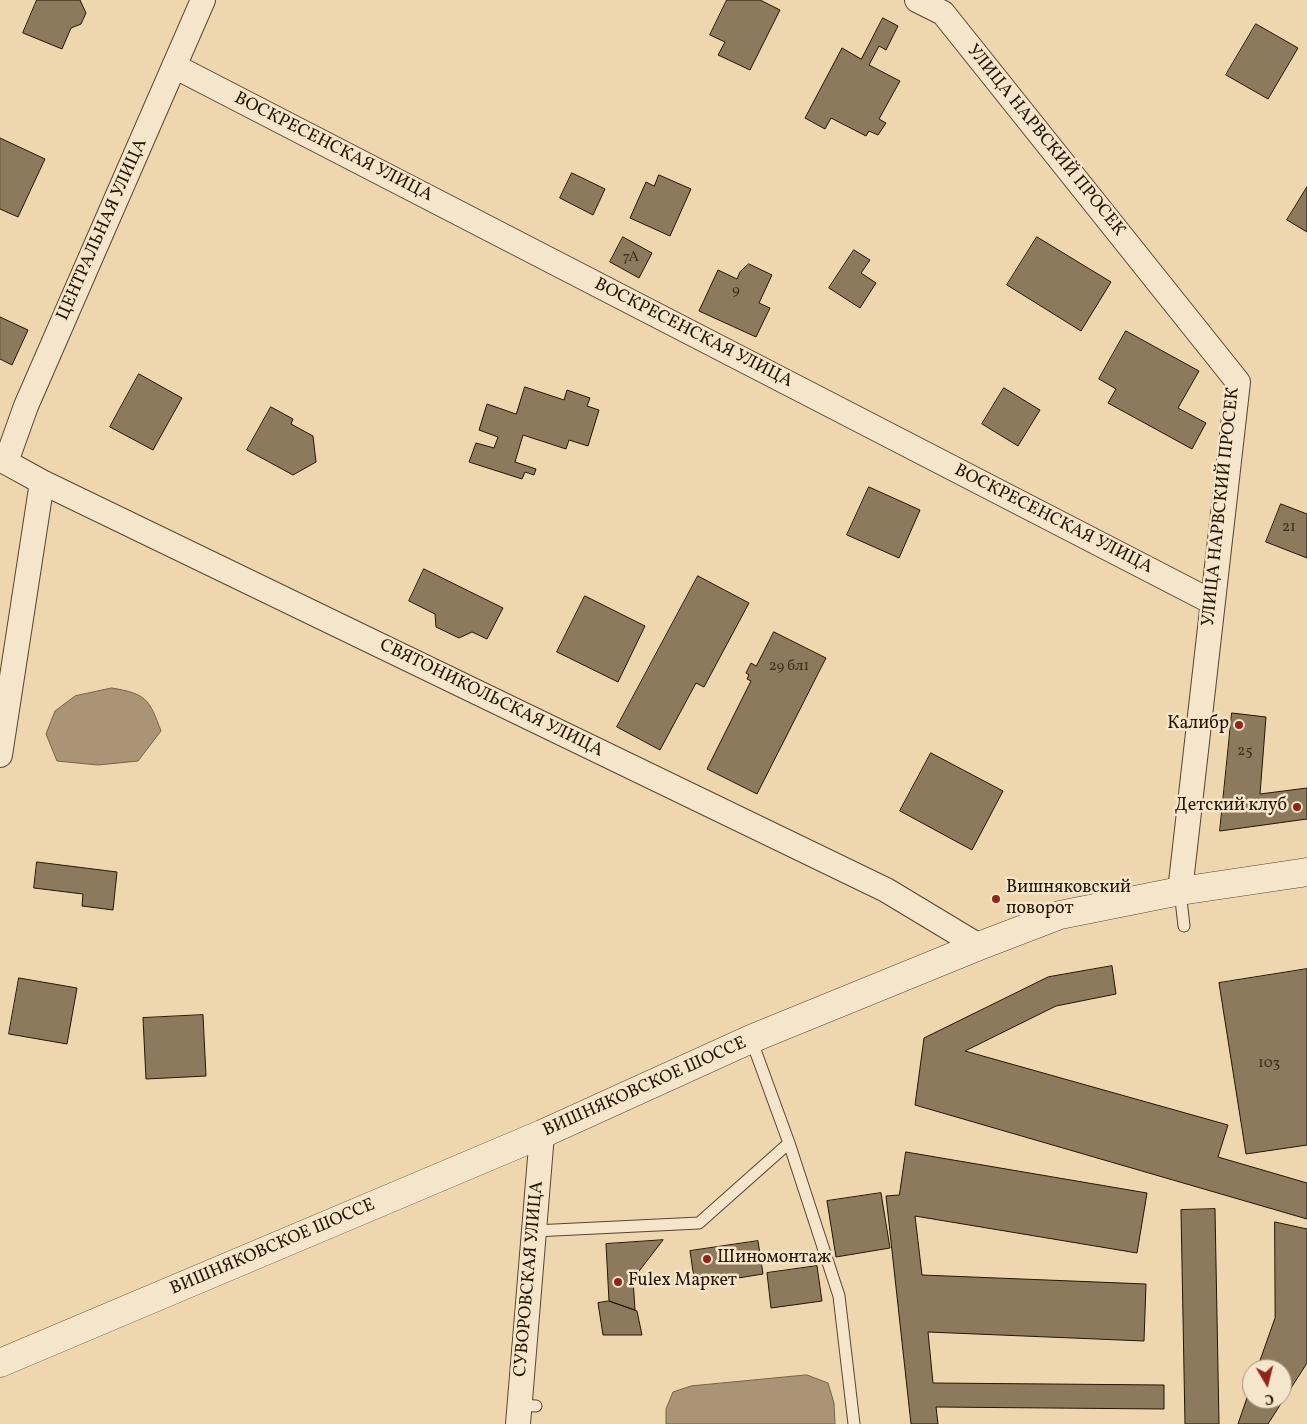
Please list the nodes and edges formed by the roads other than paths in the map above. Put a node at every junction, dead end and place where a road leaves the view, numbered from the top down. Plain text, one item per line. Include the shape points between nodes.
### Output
1 (203, 0) edge
2 (917, 0) edge
3 (174, 66) junction
4 (3, 460) edge
5 (42, 482) junction
6 (1212, 602) junction
7 (0, 756) edge
8 (1307, 872) edge
9 (1180, 891) junction
10 (1184, 926) dead end
11 (978, 946) junction
12 (751, 1040) junction
13 (542, 1134) junction
14 (789, 1143) junction
15 (534, 1231) junction
16 (0, 1363) edge
17 (525, 1412) edge
18 (854, 1424) edge

1 - 3 street, ЦЕНТРАЛЬНАЯ УЛИЦА
2 - 6 street, УЛИЦА НАРВСКИЙ ПРОСЕК via 943,13 1238,382
3 - 4 street, ЦЕНТРАЛЬНАЯ УЛИЦА
3 - 6 street, ВОСКРЕСЕНСКАЯ УЛИЦА
4 - 5 street, СВЯТОНИКОЛЬСКАЯ УЛИЦА
5 - 7 street
5 - 11 street, СВЯТОНИКОЛЬСКАЯ УЛИЦА via 886,890
6 - 9 street, УЛИЦА НАРВСКИЙ ПРОСЕК
8 - 9 street, ВИШНЯКОВСКОЕ ШОССЕ
9 - 10 lane
9 - 11 street, ВИШНЯКОВСКОЕ ШОССЕ via 1060,915
11 - 12 street, ВИШНЯКОВСКОЕ ШОССЕ
12 - 13 street, ВИШНЯКОВСКОЕ ШОССЕ
12 - 14 lane
13 - 15 street, СУВОРОВСКАЯ УЛИЦА
13 - 16 street, ВИШНЯКОВСКОЕ ШОССЕ
14 - 15 lane via 699,1223
14 - 18 lane via 838,1296
15 - 17 street, СУВОРОВСКАЯ УЛИЦА

